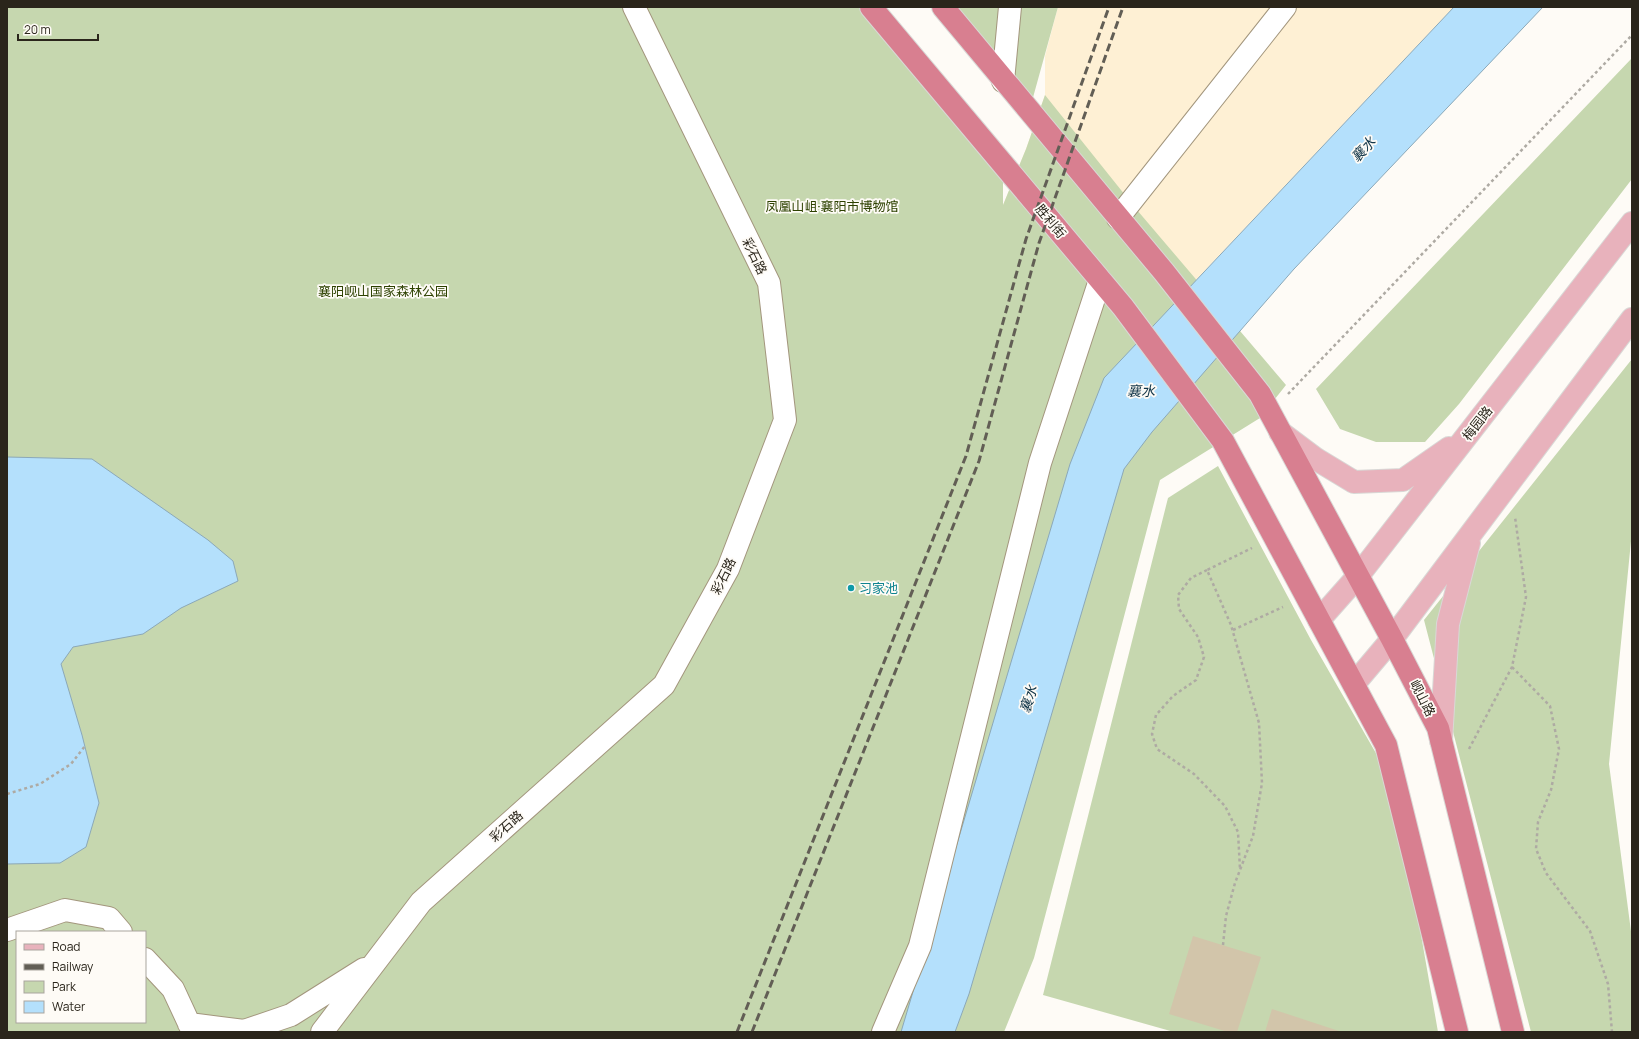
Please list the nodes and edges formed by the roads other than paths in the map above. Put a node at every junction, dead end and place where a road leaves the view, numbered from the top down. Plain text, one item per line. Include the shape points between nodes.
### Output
1 (634, 7) edge
2 (871, 7) edge
3 (943, 7) edge
4 (1010, 7) edge
5 (1285, 7) edge
6 (1003, 81) junction
7 (1118, 218) junction
8 (1632, 223) edge
9 (1100, 280) junction
10 (1632, 319) edge
11 (1275, 422) junction
12 (1466, 436) junction
13 (1472, 532) junction
14 (1358, 576) junction
15 (1319, 620) junction
16 (1392, 639) junction
17 (1354, 684) junction
18 (1441, 741) junction
19 (7, 930) edge
20 (120, 931) edge
21 (146, 960) edge
22 (376, 961) junction
23 (191, 1028) edge
24 (322, 1032) edge
25 (883, 1032) edge
26 (1457, 1032) edge
27 (1513, 1032) edge

1 - 22 street, 彩石路 via 769,283 785,420 728,568 664,685 421,902
2 - 9 highway, 胜利街
3 - 6 highway
4 - 6 street
5 - 7 street
6 - 7 highway
7 - 11 highway, 岘山路 via 1259,392
8 - 12 main road, 梅园路
9 - 15 highway, 胜利街 via 1223,441
9 - 25 street via 1040,463 920,946
10 - 13 main road
11 - 12 main road via 1316,460 1354,482 1403,480
11 - 14 highway, 岘山路
12 - 14 main road, 梅园路
13 - 16 main road
13 - 18 main road via 1448,624
14 - 15 main road, 梅园路
14 - 16 highway, 岘山路
15 - 17 highway
16 - 17 main road
16 - 18 highway, 岘山路 via 1438,728
17 - 26 highway via 1386,745
18 - 27 highway, 岘山路
19 - 20 street via 65,910 109,918
21 - 23 street via 173,989
22 - 23 street via 291,1015 244,1031
22 - 24 street, 彩石路

